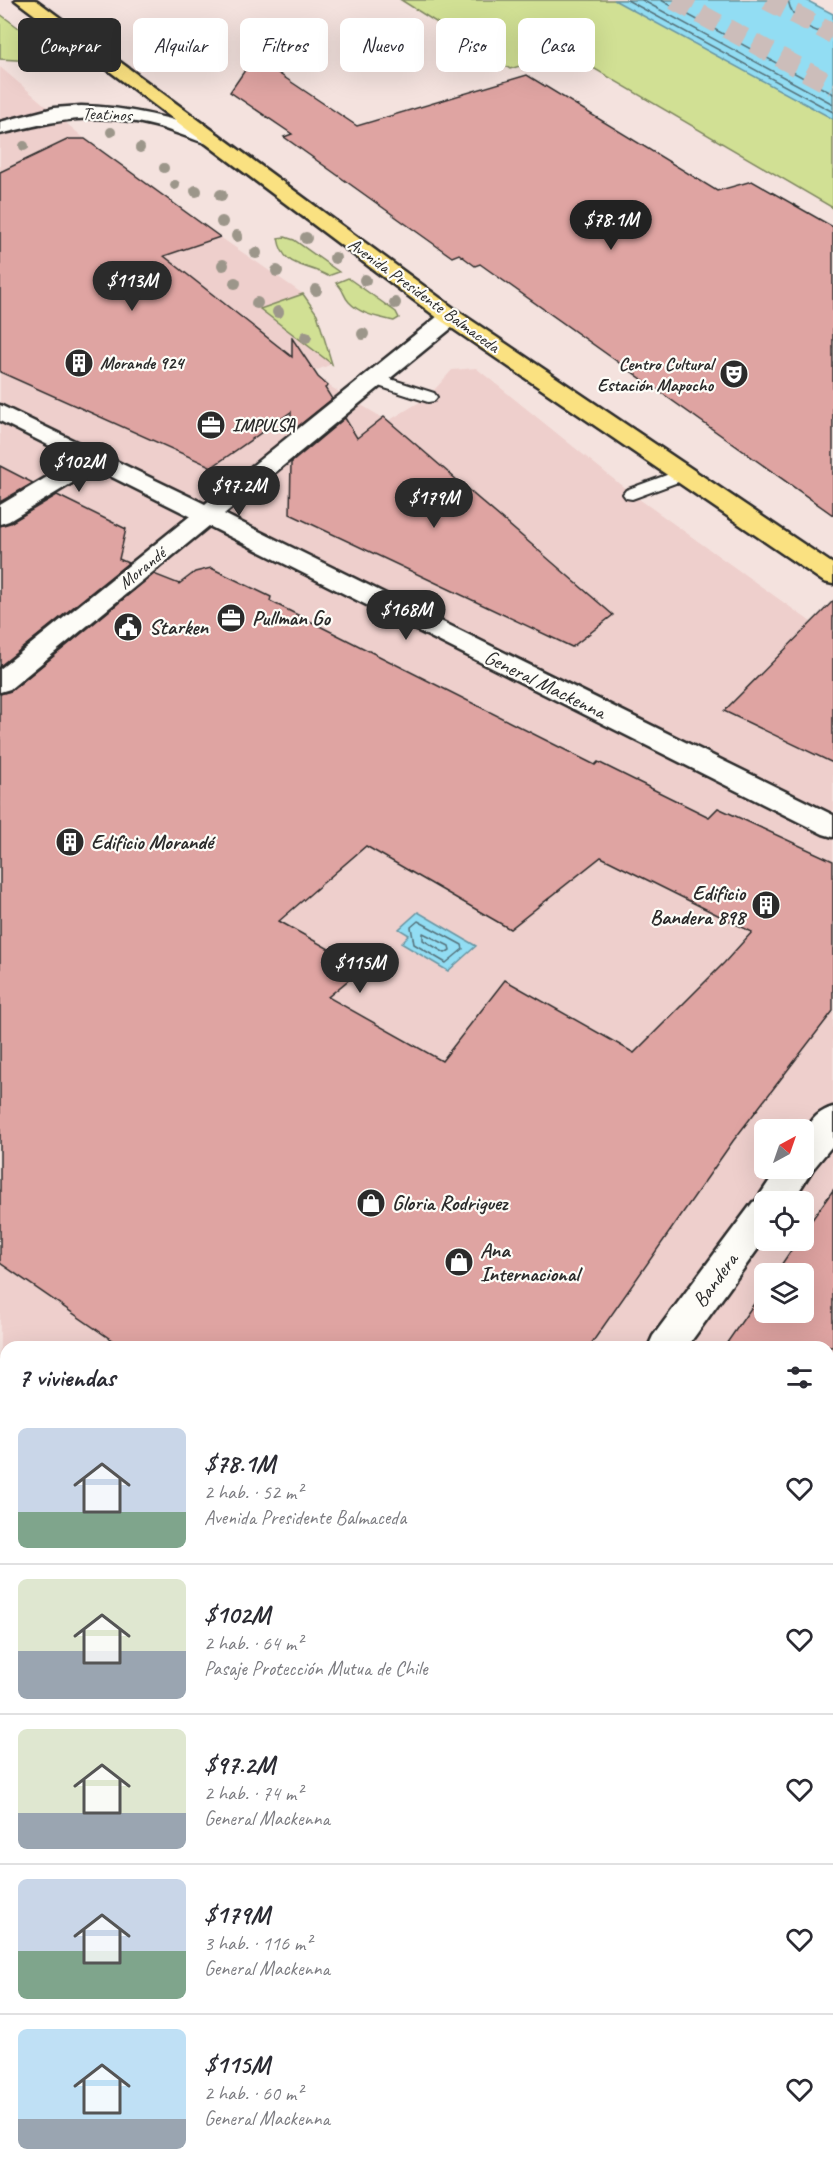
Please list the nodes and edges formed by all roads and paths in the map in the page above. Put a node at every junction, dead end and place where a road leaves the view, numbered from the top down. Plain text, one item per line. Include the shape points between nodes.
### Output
1 (24, 0) edge
2 (0, 128) edge
3 (212, 139) junction
4 (451, 317) junction
5 (375, 379) junction
6 (428, 397) dead end
7 (0, 412) edge
8 (93, 460) junction
9 (682, 474) junction
10 (632, 494) dead end
11 (0, 516) edge
12 (206, 516) junction
13 (833, 576) edge
14 (0, 683) edge
15 (833, 827) edge
16 (833, 1120) edge
17 (814, 1146) edge
18 (754, 1227) edge
19 (670, 1341) edge

1 - 3 main road, Avenida Presidente Balmaceda
2 - 3 main road, Teatinos via 64,114 115,112 167,122
3 - 4 main road, Avenida Presidente Balmaceda
4 - 5 main road, Morandé
4 - 9 main road, Avenida Presidente Balmaceda
5 - 6 lane
5 - 12 main road, Morandé
7 - 8 main road, General Mackenna
8 - 11 main road
8 - 12 main road, General Mackenna
9 - 10 lane
9 - 13 main road, Avenida Presidente Balmaceda
12 - 14 main road, Morandé
12 - 15 main road, General Mackenna
16 - 17 main road
18 - 19 main road, Bandera

